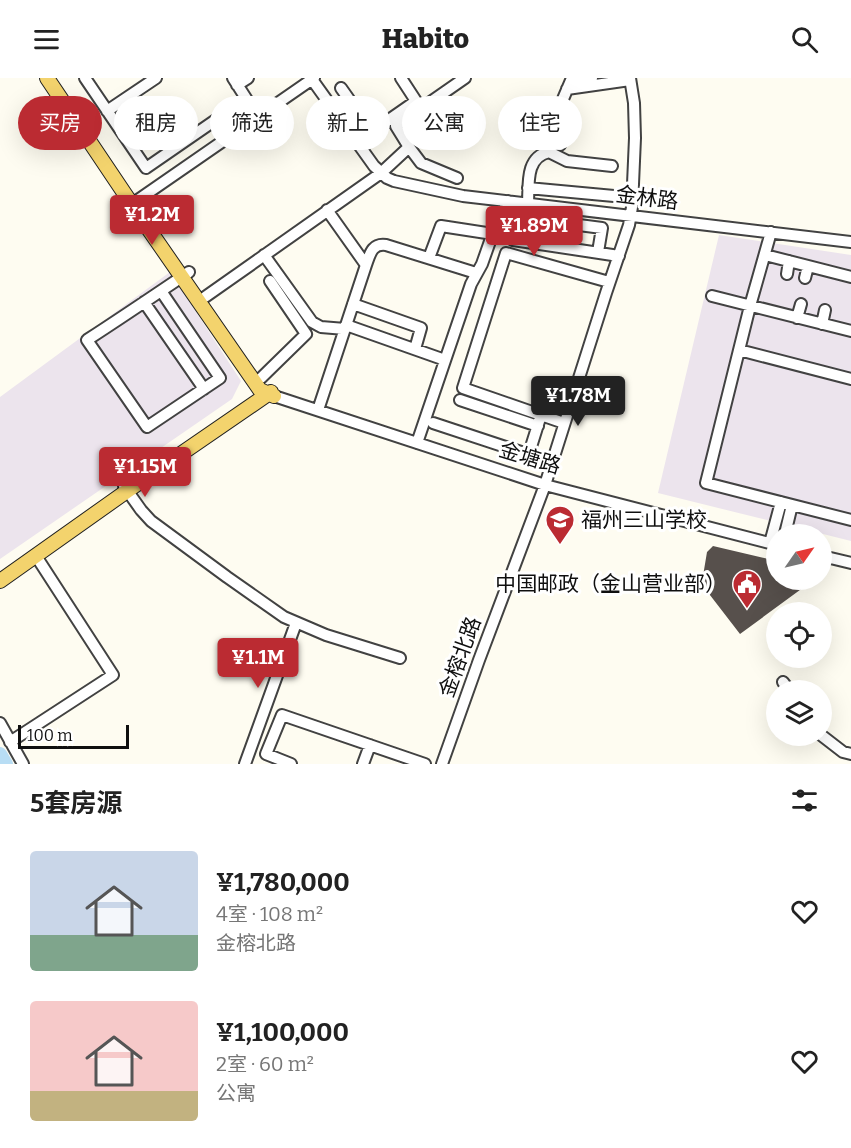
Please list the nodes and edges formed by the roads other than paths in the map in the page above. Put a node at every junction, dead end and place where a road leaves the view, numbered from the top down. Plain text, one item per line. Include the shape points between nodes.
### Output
1 (47, 78) edge
2 (56, 78) edge
3 (85, 78) edge
4 (156, 78) edge
5 (248, 78) edge
6 (312, 78) edge
7 (401, 78) edge
8 (465, 78) edge
9 (592, 78) edge
10 (630, 79) edge
11 (235, 82) edge
12 (138, 83) edge
13 (570, 83) edge
14 (341, 88) dead end
15 (244, 96) edge
16 (287, 96) edge
17 (325, 96) edge
18 (347, 96) edge
19 (439, 96) edge
20 (107, 111) junction
21 (390, 119) edge
22 (402, 122) edge
23 (210, 124) edge
24 (402, 136) edge
25 (211, 150) edge
26 (363, 150) edge
27 (406, 150) edge
28 (411, 150) edge
29 (612, 166) dead end
30 (381, 173) junction
31 (457, 178) dead end
32 (528, 188) junction
33 (614, 196) dead end
34 (508, 201) junction
35 (136, 202) junction
36 (524, 203) junction
37 (327, 210) junction
38 (517, 217) junction
39 (631, 217) junction
40 (771, 232) junction
41 (493, 234) junction
42 (851, 242) edge
43 (598, 252) junction
44 (264, 255) junction
45 (765, 255) junction
46 (619, 256) junction
47 (429, 258) junction
48 (789, 261) junction
49 (366, 265) junction
50 (808, 266) junction
51 (476, 273) junction
52 (836, 273) junction
53 (787, 274) dead end
54 (185, 275) junction
55 (806, 278) dead end
56 (270, 281) dead end
57 (848, 281) edge
58 (609, 282) junction
59 (833, 285) dead end
60 (161, 291) junction
61 (712, 296) dead end
62 (205, 297) junction
63 (144, 302) junction
64 (353, 304) junction
65 (801, 304) dead end
66 (750, 306) junction
67 (825, 310) dead end
68 (797, 318) junction
69 (822, 324) junction
70 (345, 327) junction
71 (850, 328) edge
72 (415, 349) junction
73 (739, 350) junction
74 (445, 360) junction
75 (851, 379) edge
76 (204, 389) junction
77 (267, 389) junction
78 (459, 400) dead end
79 (318, 410) junction
80 (540, 420) junction
81 (433, 423) dead end
82 (564, 423) junction
83 (417, 443) junction
84 (545, 485) junction
85 (125, 488) junction
86 (787, 504) junction
87 (851, 520) edge
88 (780, 524) edge
89 (786, 524) edge
90 (766, 542) edge
91 (36, 556) junction
92 (832, 558) edge
93 (851, 563) edge
94 (0, 571) edge
95 (0, 581) edge
96 (296, 623) junction
97 (400, 658) dead end
98 (0, 723) edge
99 (10, 742) junction
100 (832, 744) edge
101 (370, 745) junction
102 (851, 754) edge
103 (23, 764) edge
104 (245, 764) edge
105 (291, 764) edge
106 (363, 764) edge
107 (425, 764) edge
108 (442, 764) edge

1 - 35 main road
2 - 35 main road
3 - 20 street
4 - 12 street
5 - 11 street
6 - 16 street
6 - 17 street, 金林路
7 - 21 street via 416,100
8 - 19 street
9 - 13 street
10 - 13 street
10 - 39 street, 金榕北路 via 635,138
11 - 15 street
12 - 20 street
14 - 18 street
20 - 23 street via 146,168
22 - 24 street via 396,126
25 - 35 street
26 - 30 street, 金林路
27 - 30 street
28 - 31 street via 421,163
29 - 32 street via 567,161 545,153 533,163
30 - 34 street, 金林路 via 402,183
30 - 37 street
32 - 33 street
32 - 36 street
34 - 36 street, 金林路
34 - 41 street
35 - 54 main road
36 - 38 street
36 - 39 street, 金林路
37 - 44 street
37 - 49 street
38 - 43 street via 513,240
38 - 43 street via 602,228
39 - 40 street, 金林路
39 - 46 street, 金榕北路
40 - 42 street, 金林路
40 - 45 street
41 - 47 street via 441,226
41 - 51 street
43 - 46 street
44 - 62 street
44 - 70 street via 312,322 321,327
45 - 48 street
45 - 66 street
46 - 58 street, 金榕北路
47 - 49 street via 382,244 374,247
47 - 51 street
48 - 50 street
48 - 53 street
49 - 64 street
50 - 52 street
50 - 55 street
51 - 74 street
52 - 57 street
52 - 59 street
54 - 60 street
54 - 62 main road
54 - 77 main road
56 - 77 street via 306,334
58 - 80 street via 506,254 463,388
58 - 82 street, 金榕北路
60 - 63 street
60 - 76 street via 220,378
61 - 66 street
62 - 77 main road
63 - 76 street
63 - 76 street via 87,340 147,428
64 - 70 street
64 - 72 street via 422,328
65 - 68 street
66 - 68 street
66 - 73 street
67 - 69 street
68 - 69 street
69 - 71 street
70 - 72 street
70 - 79 street
72 - 74 street
73 - 75 street
73 - 86 street via 705,483
74 - 83 street
77 - 79 street, 金塘路
77 - 85 main road
78 - 80 street
79 - 83 street, 金塘路
80 - 81 street via 527,454
80 - 82 street
82 - 84 street, 金榕北路
83 - 84 street, 金塘路
84 - 90 street, 金塘路
84 - 108 street, 金榕北路
85 - 91 main road
85 - 94 main road
85 - 96 street via 151,521
86 - 87 street
86 - 88 street
86 - 89 street
91 - 95 main road
91 - 99 street via 113,675
92 - 93 street
96 - 97 street
96 - 104 street
98 - 99 street
99 - 103 street
100 - 102 street
101 - 105 street via 282,715 266,754
101 - 106 street
101 - 107 street

